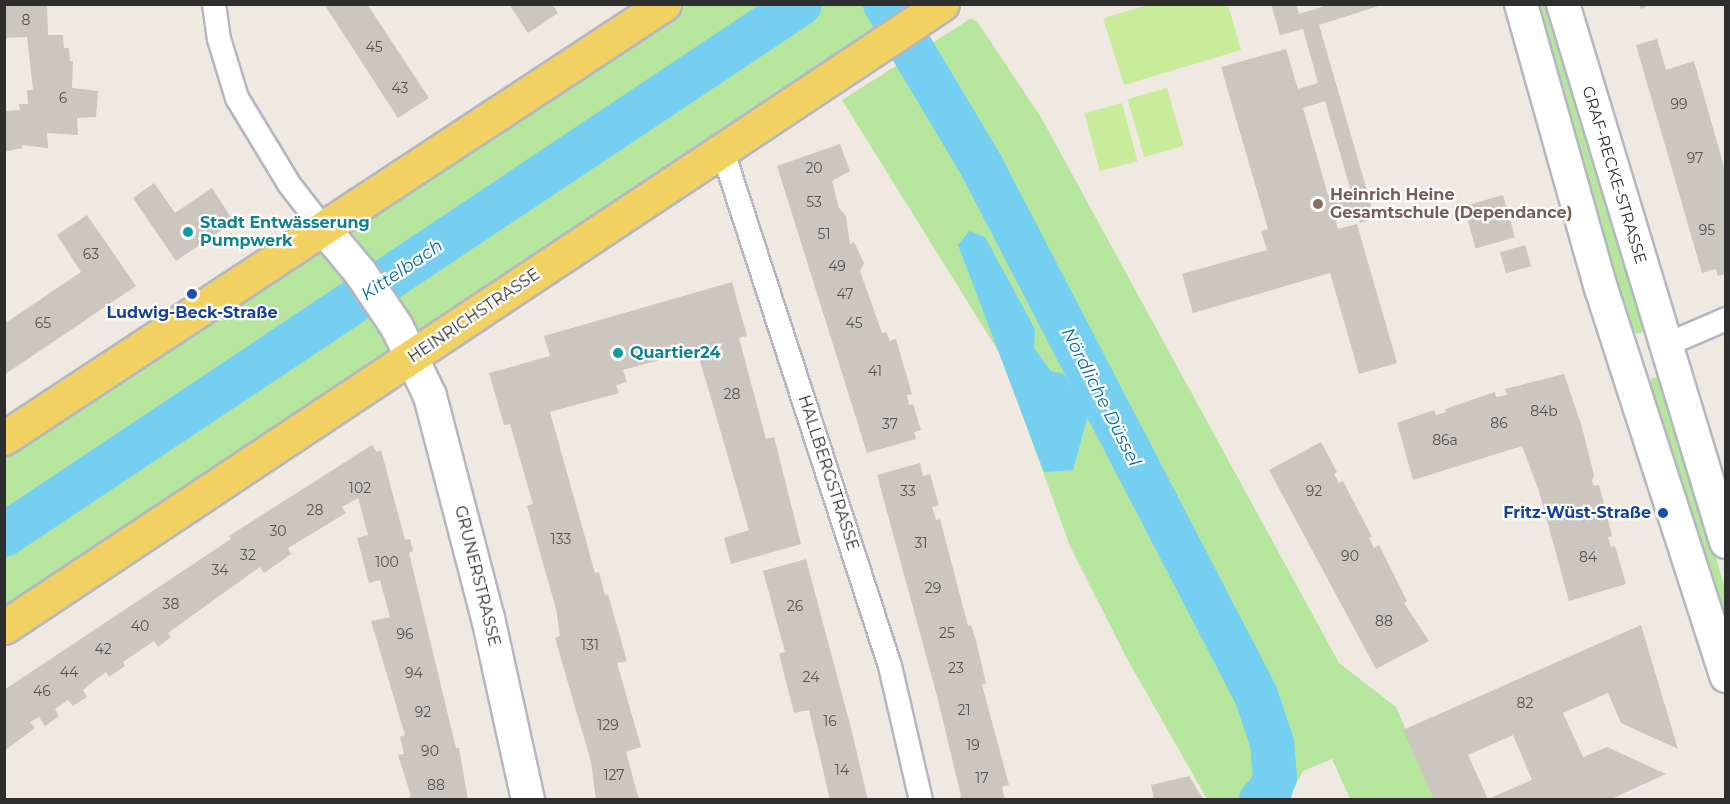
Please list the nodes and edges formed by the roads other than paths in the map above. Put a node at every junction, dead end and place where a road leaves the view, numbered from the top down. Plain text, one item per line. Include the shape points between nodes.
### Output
1 (214, 4) edge
2 (664, 4) edge
3 (942, 4) edge
4 (1521, 4) edge
5 (1563, 4) edge
6 (722, 149) junction
7 (324, 229) junction
8 (1725, 319) edge
9 (1666, 345) junction
10 (414, 356) junction
11 (1624, 360) junction
12 (4, 438) edge
13 (1725, 542) edge
14 (4, 627) edge
15 (1725, 676) edge
16 (528, 800) edge
17 (921, 800) edge

1 - 7 street via 219,39 237,98 289,184
2 - 7 main road
3 - 6 main road, HEINRICHSTRASSE
4 - 11 street
5 - 9 street, GRAF-RECKE-STRASSE
6 - 10 main road, HEINRICHSTRASSE
6 - 17 street, HALLBERGSTRASSE via 890,666
7 - 10 street via 360,272
7 - 12 main road
8 - 9 street
9 - 11 street
9 - 13 street, GRAF-RECKE-STRASSE
10 - 14 main road, HEINRICHSTRASSE
10 - 16 street, GRUNERSTRASSE via 436,413
11 - 15 street

